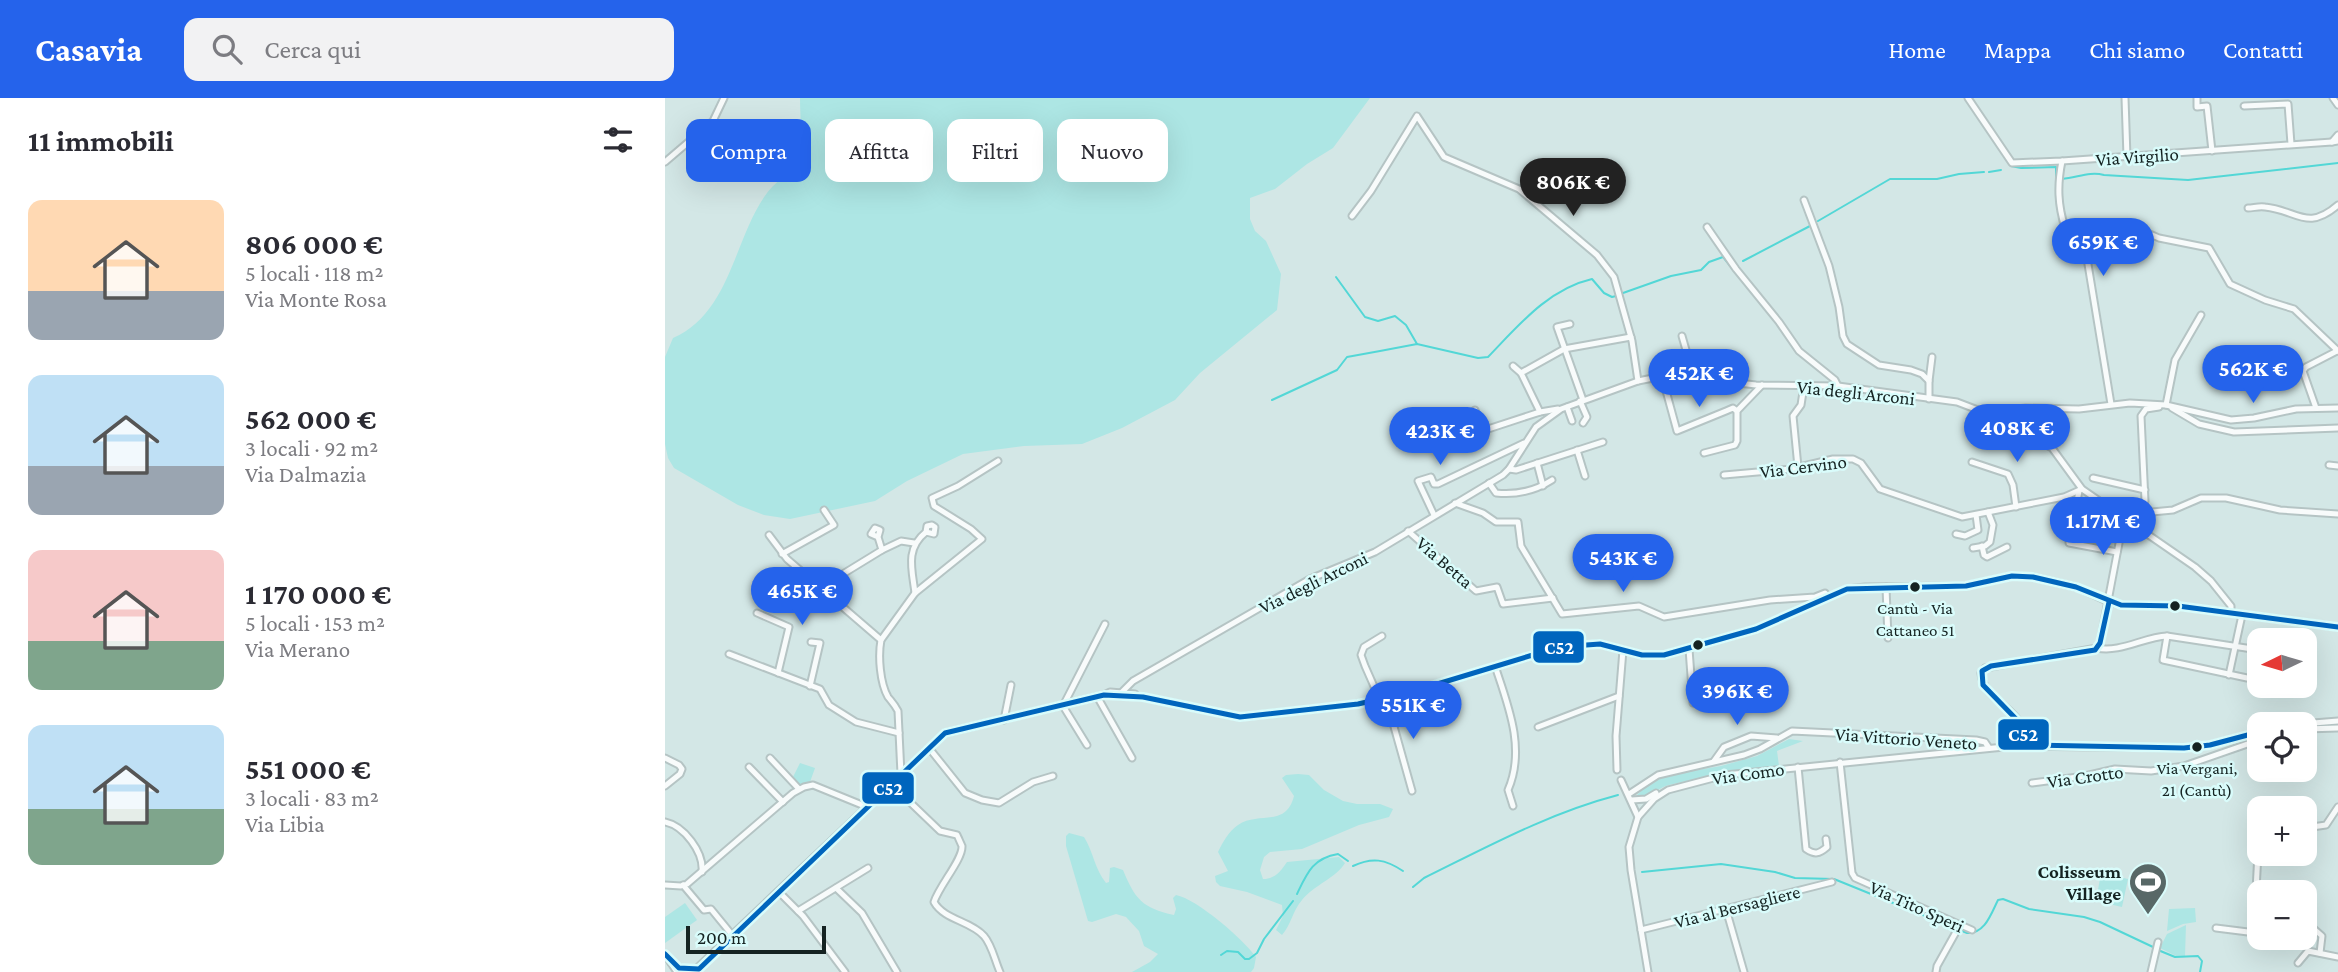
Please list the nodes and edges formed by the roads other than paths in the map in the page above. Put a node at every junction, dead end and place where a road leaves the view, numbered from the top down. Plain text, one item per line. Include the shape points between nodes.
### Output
1 (724, 98) edge
2 (1968, 98) edge
3 (2125, 98) edge
4 (2197, 98) edge
5 (2333, 98) edge
6 (2338, 105) edge
7 (2244, 106) dead end
8 (2338, 135) edge
9 (2335, 142) edge
10 (2291, 145) junction
11 (2212, 151) junction
12 (2127, 157) junction
13 (665, 162) edge
14 (2062, 162) junction
15 (1804, 200) dead end
16 (2338, 205) edge
17 (2248, 208) dead end
18 (1352, 216) dead end
19 (1707, 227) dead end
20 (2141, 230) dead end
21 (2201, 315) dead end
22 (1570, 324) dead end
23 (1682, 336) dead end
24 (1631, 337) junction
25 (1564, 349) junction
26 (2338, 351) edge
27 (1932, 358) dead end
28 (1513, 366) dead end
29 (1521, 373) junction
30 (1662, 376) junction
31 (1693, 378) junction
32 (1638, 381) junction
33 (1929, 381) junction
34 (1762, 385) junction
35 (1827, 386) junction
36 (1838, 386) junction
37 (1929, 399) junction
38 (1582, 401) junction
39 (2111, 404) junction
40 (2166, 405) junction
41 (1564, 408) junction
42 (2316, 408) junction
43 (2338, 408) edge
44 (1475, 410) dead end
45 (1737, 411) junction
46 (1540, 412) junction
47 (1991, 415) junction
48 (1572, 421) dead end
49 (1583, 423) dead end
50 (2338, 428) edge
51 (1603, 442) dead end
52 (1524, 443) junction
53 (1577, 450) junction
54 (1705, 453) dead end
55 (998, 461) dead end
56 (1972, 461) dead end
57 (1537, 463) junction
58 (2329, 465) dead end
59 (2338, 466) edge
60 (1798, 467) junction
61 (1509, 469) junction
62 (1724, 475) dead end
63 (1584, 476) dead end
64 (2093, 478) dead end
65 (1552, 480) dead end
66 (1489, 483) junction
67 (1543, 486) junction
68 (2081, 490) junction
69 (2145, 490) junction
70 (1455, 503) junction
71 (2016, 507) junction
72 (2141, 509) junction
73 (824, 510) dead end
74 (1988, 512) junction
75 (2338, 514) edge
76 (1434, 515) junction
77 (1976, 515) junction
78 (2124, 517) junction
79 (1408, 531) junction
80 (926, 532) dead end
81 (1956, 534) dead end
82 (769, 535) dead end
83 (878, 537) dead end
84 (914, 543) junction
85 (1982, 546) junction
86 (2007, 547) dead end
87 (1973, 548) dead end
88 (883, 550) junction
89 (2117, 552) junction
90 (782, 554) junction
91 (1886, 587) junction
92 (820, 588) junction
93 (915, 593) junction
94 (1828, 596) junction
95 (1553, 598) junction
96 (2109, 602) junction
97 (757, 613) dead end
98 (2231, 613) junction
99 (2242, 615) junction
100 (1105, 624) dead end
101 (2338, 627) edge
102 (1382, 636) dead end
103 (2168, 636) junction
104 (1888, 638) dead end
105 (881, 640) junction
106 (811, 642) dead end
107 (2236, 646) junction
108 (2097, 648) junction
109 (2247, 648) edge
110 (1689, 649) junction
111 (1623, 650) junction
112 (729, 654) dead end
113 (1495, 666) junction
114 (778, 673) junction
115 (2229, 675) junction
116 (2247, 678) edge
117 (1132, 682) junction
118 (1011, 685) dead end
119 (810, 686) junction
120 (1121, 694) junction
121 (1134, 694) junction
122 (1619, 696) junction
123 (1101, 697) junction
124 (1143, 697) junction
125 (1383, 699) junction
126 (1718, 699) dead end
127 (1063, 706) junction
128 (1004, 720) junction
129 (2338, 721) edge
130 (2317, 723) edge
131 (1538, 727) dead end
132 (2338, 727) edge
133 (2317, 728) edge
134 (2022, 731) junction
135 (899, 733) junction
136 (2247, 735) edge
137 (1780, 737) junction
138 (2247, 744) edge
139 (1087, 745) dead end
140 (2027, 745) junction
141 (2014, 746) junction
142 (929, 748) junction
143 (1989, 748) junction
144 (665, 758) edge
145 (770, 758) dead end
146 (1132, 758) dead end
147 (1714, 761) junction
148 (1840, 762) junction
149 (749, 767) dead end
150 (1798, 767) junction
151 (1617, 770) dead end
152 (901, 774) junction
153 (1053, 776) dead end
154 (1621, 780) dead end
155 (2032, 783) dead end
156 (891, 784) junction
157 (665, 786) edge
158 (799, 789) junction
159 (1668, 790) junction
160 (1412, 791) dead end
161 (1630, 797) junction
162 (2338, 799) edge
163 (783, 802) junction
164 (1513, 806) dead end
165 (867, 807) junction
166 (2338, 807) edge
167 (1640, 815) junction
168 (665, 822) edge
169 (2317, 826) edge
170 (1826, 839) dead end
171 (867, 868) dead end
172 (702, 872) junction
173 (1832, 883) dead end
174 (683, 885) junction
175 (665, 886) edge
176 (836, 888) junction
177 (779, 892) junction
178 (1725, 909) junction
179 (798, 911) junction
180 (2216, 928) dead end
181 (1641, 930) junction
182 (1972, 930) dead end
183 (2247, 931) edge
184 (1957, 932) dead end
185 (2317, 932) edge
186 (733, 936) junction
187 (2158, 948) dead end
188 (2320, 953) junction
189 (665, 954) edge
190 (2338, 957) edge
191 (2298, 963) dead end
192 (682, 971) edge
193 (695, 971) edge
194 (845, 972) edge
195 (897, 972) edge
196 (1000, 972) edge
197 (1648, 972) edge
198 (1744, 972) edge
199 (1936, 972) edge
200 (2151, 972) edge

1 - 13 street via 713,121
2 - 14 street, Via Virgilio via 2012,163
3 - 12 street
4 - 11 street via 2197,107 2207,106
5 - 6 street
7 - 10 street via 2288,103
8 - 9 street, Via Virgilio
9 - 10 street, Via Virgilio
10 - 11 street, Via Virgilio
11 - 12 street, Via Virgilio
12 - 14 street, Via Virgilio
14 - 39 street via 2057,183 2059,206 2065,229 2084,240
15 - 33 street via 1829,266 1847,344 1879,365 1917,372
16 - 17 street via 2320,218 2303,219 2265,207
18 - 24 street via 1417,116 1444,157 1519,189 1597,255 1614,276
19 - 36 street via 1799,351
20 - 26 street via 2209,248 2229,284 2294,309
21 - 40 street via 2175,360
22 - 25 street via 1557,327
23 - 31 street
24 - 25 street
24 - 32 street
25 - 29 street
25 - 38 street
26 - 42 street via 2303,371
27 - 33 street
28 - 29 street
29 - 46 street
30 - 31 street, Via degli Arconi
30 - 32 street, Via degli Arconi
30 - 45 street via 1677,431 1733,408
31 - 34 street, Via degli Arconi
32 - 38 street, Via degli Arconi
33 - 37 street
34 - 35 street, Via degli Arconi
34 - 45 street
35 - 36 street, Via degli Arconi
35 - 60 street via 1803,392 1793,416
36 - 37 street, Via degli Arconi
37 - 47 street, Via degli Arconi via 1962,403
38 - 41 street, Via degli Arconi
38 - 49 street via 1587,417
39 - 40 street
39 - 47 street via 2026,408
40 - 42 street via 2231,420
40 - 50 street via 2199,424 2234,432
40 - 69 street via 2145,409 2141,416
41 - 46 street
41 - 48 street
41 - 52 street, Via degli Arconi via 1536,427
42 - 43 street
44 - 46 street via 1485,430
45 - 54 street via 1735,445
47 - 68 street, Via degli Arconi via 2052,448
51 - 53 street
52 - 61 street, Via degli Arconi
52 - 76 street via 1439,484 1427,476 1419,481
53 - 57 street
53 - 63 street
55 - 93 street via 932,498 934,506 982,539
56 - 71 street via 2008,474
57 - 61 street
57 - 67 street
58 - 59 street
60 - 62 street, Via Cervino
60 - 77 street, Via Cervino via 1853,459 1880,489 1958,517
61 - 66 street, Via degli Arconi
64 - 69 street
65 - 67 street
66 - 67 street via 1500,494
66 - 70 street, Via degli Arconi
68 - 71 street, Via Cervino
68 - 78 street, Via degli Arconi
68 - 89 street via 2069,542
69 - 72 street
70 - 76 street, Via degli Arconi
70 - 95 street via 1496,522 1518,522 1521,546
71 - 74 street, Via Cervino
72 - 75 street via 2173,510 2201,498 2226,498 2280,510
72 - 78 street
73 - 90 street via 834,525
74 - 77 street, Via Cervino
74 - 85 street via 1993,533
76 - 79 street, Via degli Arconi
77 - 81 street via 1978,530 1965,536
78 - 89 street
78 - 98 street, Via degli Arconi via 2203,573 2231,606
79 - 95 street, Via Betta via 1476,591 1497,587 1503,604
79 - 117 street, Via degli Arconi via 1375,552 1311,579
80 - 84 street
82 - 90 street
83 - 88 street
84 - 88 street via 901,541
84 - 93 street
85 - 86 street via 1987,557
85 - 87 street
88 - 92 street
89 - 96 street
90 - 92 street
91 - 94 street via 1857,587
91 - 96 street via 1966,586 2012,576 2033,577 2077,587
91 - 104 street
92 - 105 street
93 - 105 street
94 - 95 street via 1664,617 1639,606 1562,614
94 - 110 street via 1756,629
96 - 98 street
96 - 108 street
97 - 114 street via 789,626
98 - 99 street
99 - 101 street
99 - 107 street
100 - 127 street
102 - 125 street via 1361,654
103 - 107 street
103 - 108 street
103 - 115 street via 2164,662
105 - 135 street via 884,685 898,711
106 - 119 street via 820,643
107 - 109 street
107 - 115 street
108 - 134 street via 1982,671 1983,685 2019,722
110 - 111 street via 1657,656
110 - 126 street via 1693,703
111 - 113 street via 1600,644 1559,647
111 - 122 street
112 - 114 street
113 - 125 street
113 - 164 street via 1515,734 1508,790
114 - 119 street
115 - 116 street
117 - 120 street, Via degli Arconi
117 - 121 street
118 - 128 street
119 - 135 street via 856,722
120 - 121 street
120 - 123 street via 1109,692
120 - 124 street
121 - 124 street
122 - 131 street
122 - 151 street
123 - 127 street
123 - 146 street
124 - 125 street via 1240,717
125 - 160 street
127 - 128 street
127 - 139 street
128 - 142 street via 945,733
129 - 130 street
132 - 133 street
134 - 140 street
134 - 141 street
135 - 152 street
136 - 140 street, Via Como via 2184,748
137 - 143 street, Via Vittorio Veneto via 1798,731 1976,740
137 - 147 street, Via Vittorio Veneto via 1760,749
137 - 147 street, Via Vittorio Veneto via 1751,736 1724,747
138 - 155 street, Via Crotto via 2184,766 2151,771 2115,769
140 - 141 street, Via Como
141 - 143 street, Via Como
142 - 152 street
142 - 153 street via 965,793 982,800 999,803 1033,782
143 - 148 street, Via Como
144 - 157 street via 682,769
145 - 158 street
147 - 161 street, Via Vittorio Veneto via 1658,775
148 - 150 street, Via Como
148 - 182 street, Via Tito Speri via 1855,878
149 - 163 street
150 - 159 street, Via Como via 1725,775
150 - 170 street via 1806,849 1819,853 1827,847
152 - 156 street
154 - 161 street
156 - 165 street
156 - 196 street via 940,831 957,835 961,853 934,902 987,938
158 - 163 street
158 - 165 street via 813,785
159 - 161 street via 1646,799
159 - 167 street, Via Como
161 - 167 street
162 - 166 street
163 - 172 street
165 - 177 street
166 - 169 street via 2326,825
167 - 181 street via 1629,855
168 - 172 street via 680,827 692,843 702,859
171 - 176 street
172 - 174 street
173 - 178 street, Via al Bersagliere
174 - 175 street
174 - 186 street
176 - 179 street
176 - 195 street via 862,913
177 - 179 street
177 - 186 street
178 - 181 street, Via al Bersagliere
178 - 198 street
179 - 194 street
180 - 183 street
181 - 197 street
184 - 199 street, Via Tito Speri
185 - 188 street via 2322,936
186 - 193 street
187 - 200 street
188 - 190 street
188 - 191 street via 2305,952
189 - 192 street
192 - 193 street

